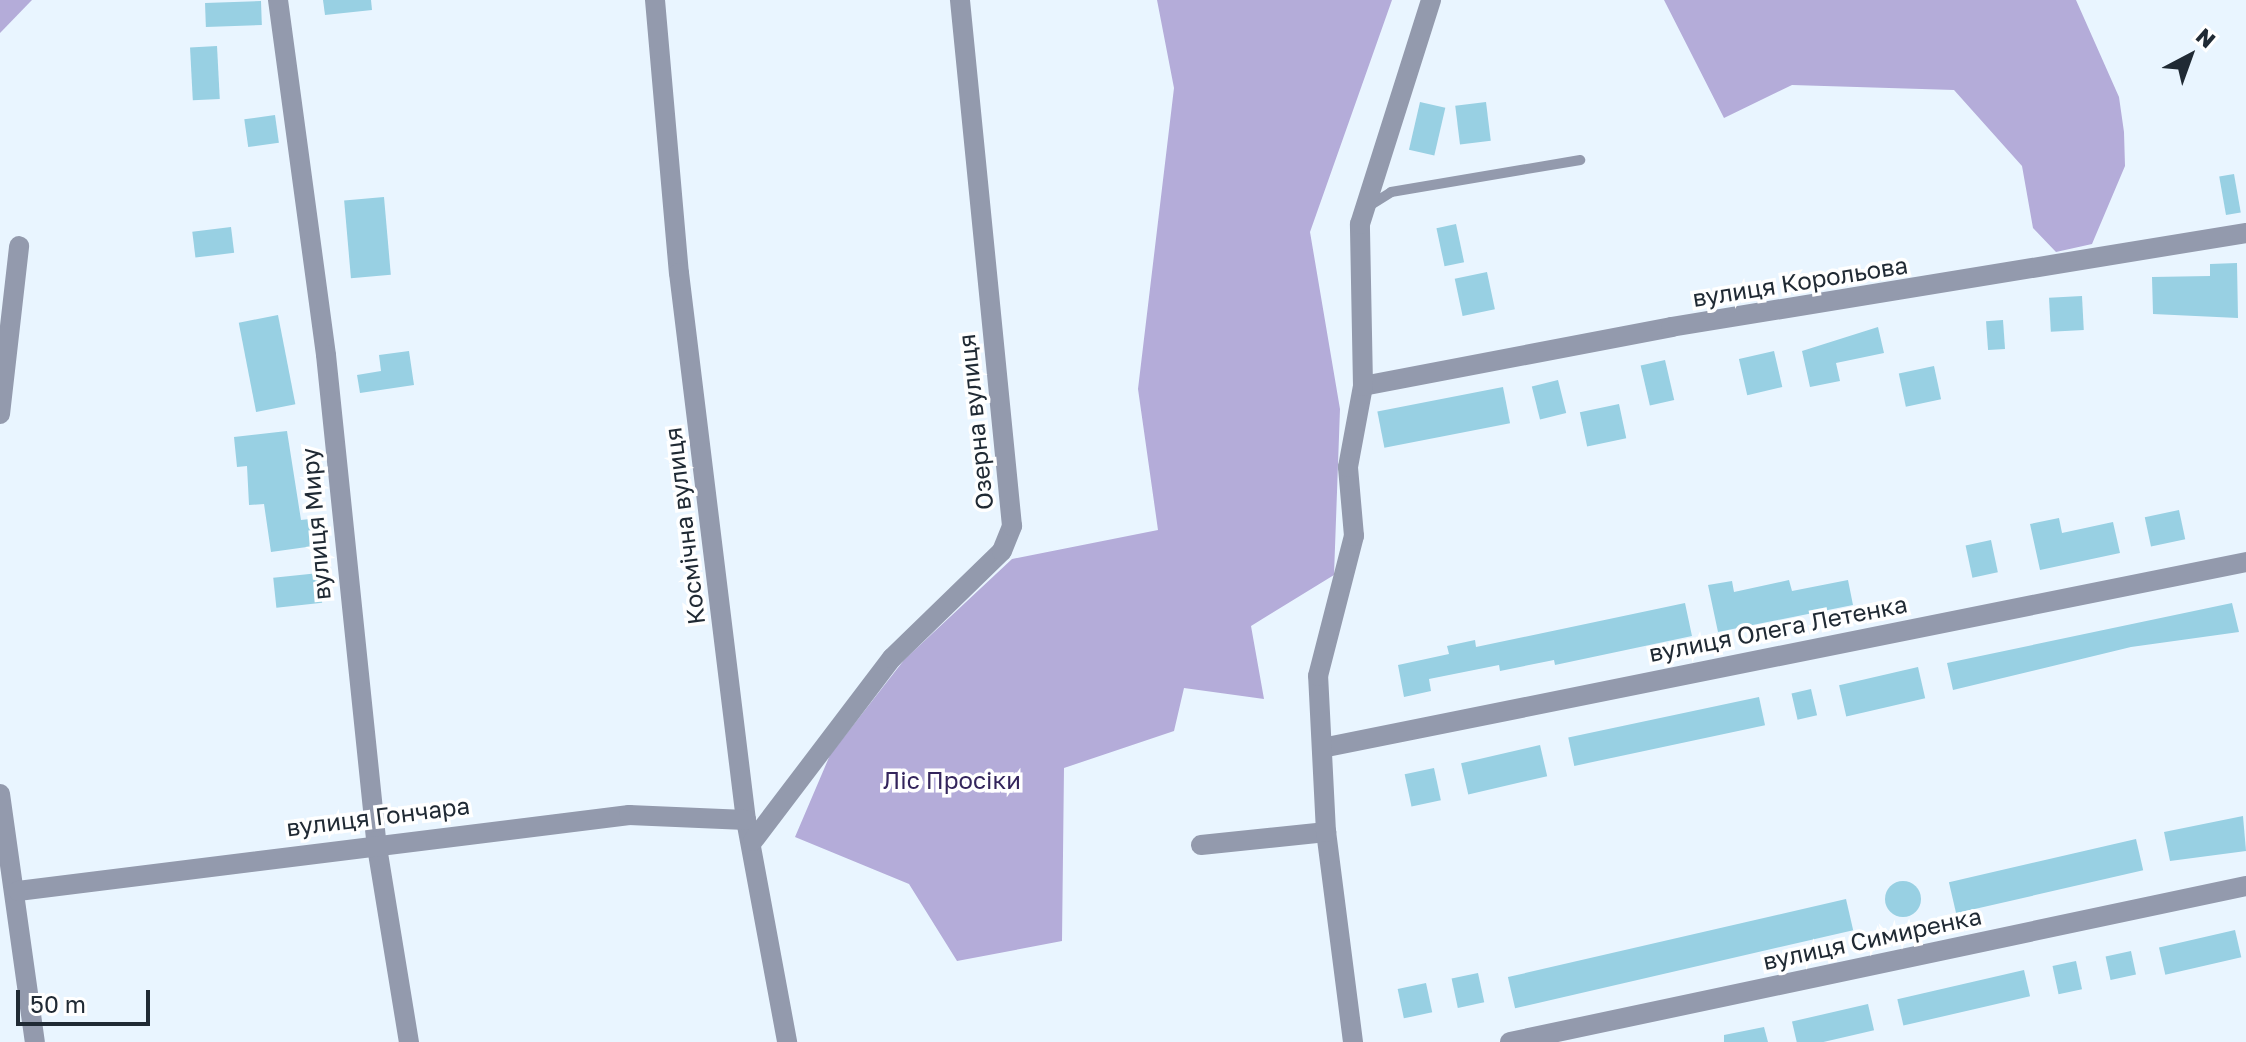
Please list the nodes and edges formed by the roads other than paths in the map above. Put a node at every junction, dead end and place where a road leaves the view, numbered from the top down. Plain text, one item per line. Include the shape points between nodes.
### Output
1 (278, 0) edge
2 (655, 0) edge
3 (960, 0) edge
4 (1431, 0) edge
5 (1580, 160) dead end
6 (1369, 206) junction
7 (2246, 233) edge
8 (19, 246) dead end
9 (1363, 386) junction
10 (0, 414) edge
11 (2246, 562) edge
12 (1322, 748) junction
13 (0, 794) edge
14 (746, 820) junction
15 (1326, 832) junction
16 (376, 841) junction
17 (753, 841) junction
18 (1201, 845) dead end
19 (2246, 886) edge
20 (18, 891) junction
21 (6, 926) edge
22 (35, 1042) edge
23 (409, 1042) edge
24 (787, 1042) edge
25 (1353, 1042) edge
26 (1510, 1042) edge

1 - 16 street, вулиця Миру via 326,355
2 - 14 street, Космічна вулиця via 679,273
3 - 17 street, Озерна вулиця via 1012,526 1002,551 892,658
4 - 6 street
5 - 6 lane via 1391,192
6 - 9 street via 1360,224
7 - 9 street, вулиця Корольова via 1671,327
8 - 10 street
9 - 12 street via 1348,467 1354,536 1318,676
11 - 12 street, вулиця Олега Летенка
12 - 15 street
13 - 20 street
14 - 16 street, вулиця Гончара via 629,815
14 - 17 street, Космічна вулиця
15 - 18 street
15 - 25 street
16 - 20 street, вулиця Гончара
16 - 23 street, вулиця Миру
17 - 24 street, Космічна вулиця
19 - 26 street, вулиця Симиренка
20 - 21 street
21 - 22 street

